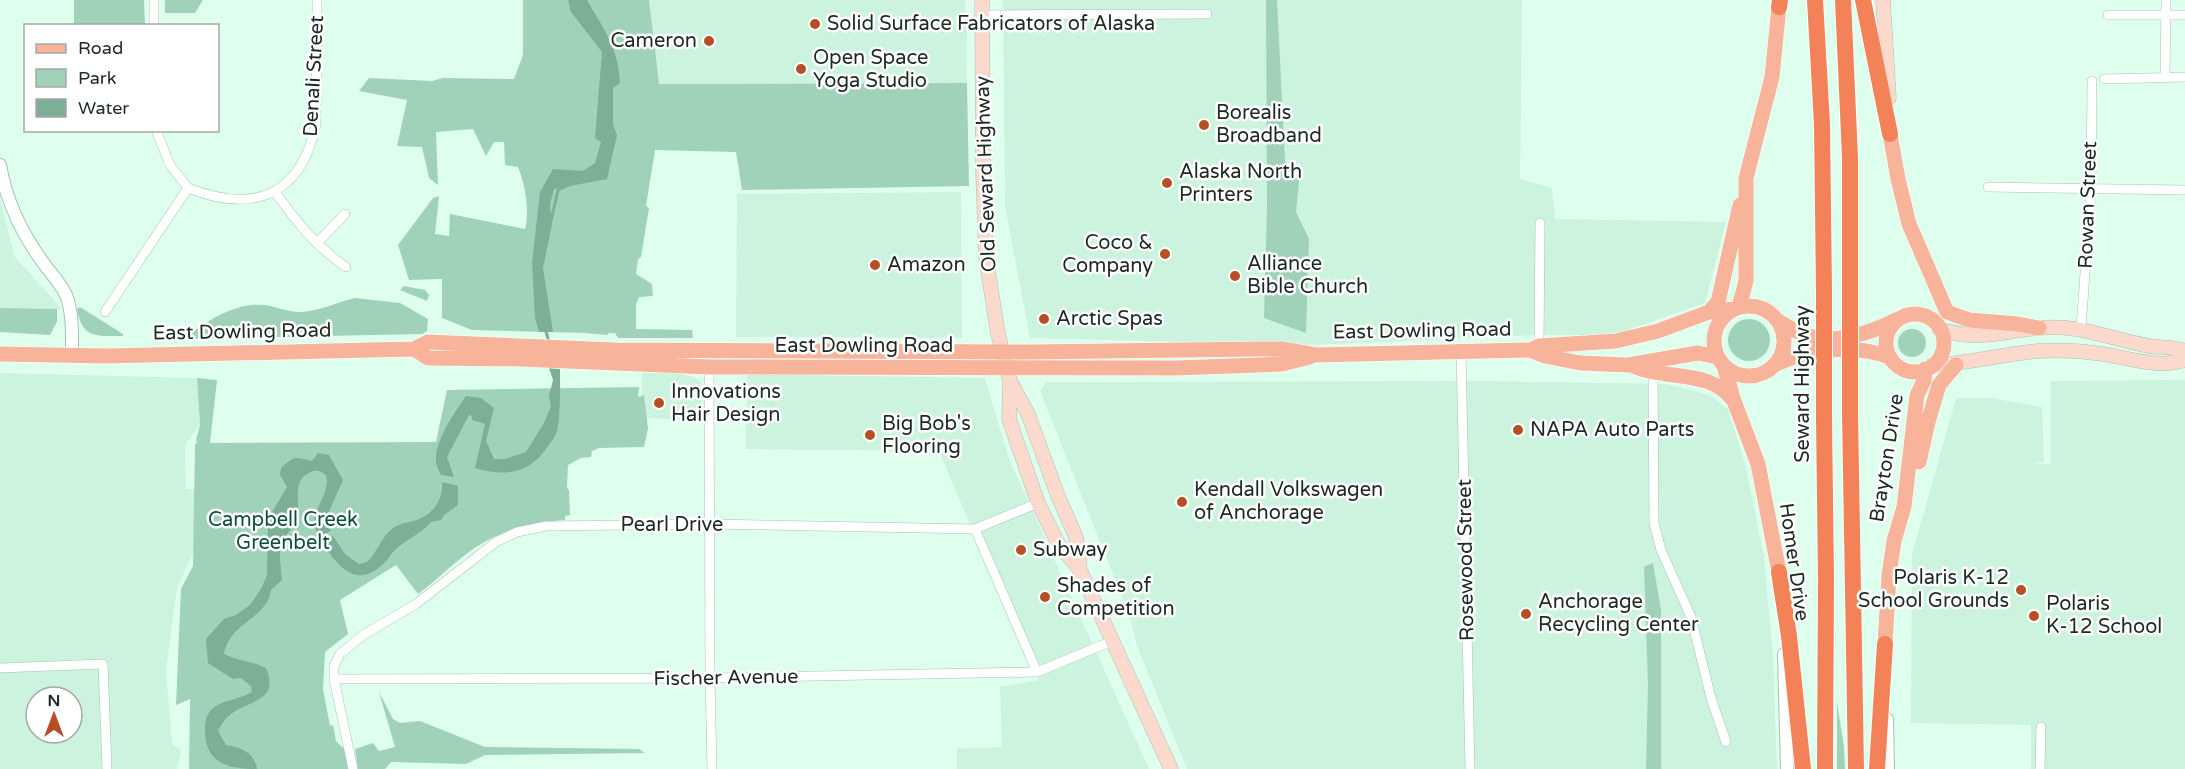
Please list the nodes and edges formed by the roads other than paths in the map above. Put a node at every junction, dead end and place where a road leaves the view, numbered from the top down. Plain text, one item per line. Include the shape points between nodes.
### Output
1 (154, 0) edge
2 (317, 0) edge
3 (982, 0) edge
4 (1815, 0) edge
5 (1843, 0) edge
6 (1863, 0) edge
7 (1883, 0) edge
8 (2166, 0) edge
9 (1779, 2) edge
10 (1207, 14) dead end
11 (982, 15) junction
12 (2108, 15) dead end
13 (2166, 15) junction
14 (2185, 15) edge
15 (154, 24) edge
16 (2165, 77) junction
17 (2185, 77) edge
18 (2104, 79) dead end
19 (2092, 81) dead end
20 (157, 132) edge
21 (1890, 134) junction
22 (0, 165) edge
23 (1746, 178) junction
24 (1988, 187) dead end
25 (188, 188) junction
26 (2091, 189) junction
27 (2185, 190) edge
28 (275, 192) junction
29 (345, 214) dead end
30 (1540, 223) dead end
31 (316, 243) junction
32 (346, 267) dead end
33 (1940, 298) junction
34 (1736, 308) junction
35 (105, 312) dead end
36 (1709, 312) junction
37 (1904, 316) junction
38 (1778, 321) junction
39 (1938, 327) junction
40 (2039, 328) junction
41 (2081, 329) junction
42 (0, 345) edge
43 (1534, 348) junction
44 (709, 350) junction
45 (1002, 351) junction
46 (1461, 351) junction
47 (2185, 351) edge
48 (0, 354) edge
49 (72, 355) junction
50 (587, 355) junction
51 (1316, 355) junction
52 (1890, 357) junction
53 (2185, 360) edge
54 (1721, 362) junction
55 (0, 364) edge
56 (1628, 364) junction
57 (1956, 364) junction
58 (1774, 365) junction
59 (709, 367) junction
60 (1929, 367) junction
61 (1653, 372) junction
62 (1008, 374) junction
63 (1734, 401) junction
64 (1038, 503) junction
65 (1904, 507) junction
66 (711, 524) junction
67 (975, 529) junction
68 (1080, 570) junction
69 (1779, 572) junction
70 (1112, 641) junction
71 (1886, 644) junction
72 (0, 668) edge
73 (1037, 672) junction
74 (710, 678) junction
75 (333, 680) junction
76 (2041, 726) dead end
77 (1726, 742) dead end
78 (107, 769) edge
79 (353, 769) edge
80 (712, 769) edge
81 (1171, 769) edge
82 (1470, 769) edge
83 (1787, 769) edge
84 (1803, 769) edge
85 (1825, 769) edge
86 (1856, 769) edge
87 (1877, 769) edge
88 (1888, 769) edge
89 (2040, 769) edge

1 - 15 street
2 - 28 street, Denali Street via 316,124 312,144 304,161
3 - 11 main road, Old Seward Highway
4 - 85 highway, Seward Highway, bridge via 1822,124
5 - 86 highway, bridge via 1850,158
6 - 21 highway
7 - 21 main road
8 - 13 street
9 - 23 main road via 1772,77
10 - 11 street
11 - 45 main road, Old Seward Highway via 986,258
12 - 13 street
13 - 14 street
13 - 16 street
16 - 17 street
16 - 18 street
19 - 26 street, Rowan Street
20 - 25 street via 170,165
21 - 33 main road via 1909,224
22 - 49 street via 13,212 66,296
23 - 34 main road via 1746,281
23 - 36 main road via 1718,302
24 - 26 street
25 - 28 street, Denali Street via 210,197 234,200 254,200
25 - 35 street
26 - 27 street
26 - 41 street, Rowan Street
28 - 31 street
29 - 31 street
30 - 43 street
31 - 32 street
33 - 39 main road
33 - 40 main road via 1947,312 1969,320
34 - 36 main road, East Dowling Road
34 - 38 main road via 1764,309
34 - 54 main road via 1717,324 1714,346
36 - 43 main road, East Dowling Road via 1616,341
37 - 38 main road via 1860,334 1834,338 1811,337
37 - 39 main road via 1922,315
37 - 52 main road via 1896,320 1887,334
38 - 58 main road via 1784,339 1780,358
39 - 40 main road via 1953,334 1977,337
39 - 60 main road, Brayton Drive via 1942,351
40 - 41 main road
41 - 47 main road
42 - 49 main road via 57,347
43 - 46 main road, East Dowling Road
43 - 56 main road, East Dowling Road via 1545,356 1580,363
44 - 45 main road, East Dowling Road
44 - 50 main road, East Dowling Road
44 - 59 street
45 - 51 main road, East Dowling Road via 1282,349
45 - 62 main road, Old Seward Highway
46 - 51 main road, East Dowling Road
46 - 82 street, Rosewood Street
48 - 49 main road, East Dowling Road
49 - 50 main road, East Dowling Road via 414,349 428,342 519,353
49 - 55 main road via 55,365
50 - 59 main road, East Dowling Road
51 - 62 main road, East Dowling Road via 1282,364
52 - 58 main road via 1874,352 1820,351
52 - 60 main road via 1909,371
53 - 57 main road via 2151,363 2102,354 2039,351
54 - 56 main road, East Dowling Road via 1698,353
54 - 58 main road via 1733,373 1744,376 1756,375
54 - 63 main road, Homer Drive
56 - 61 main road
57 - 60 main road
57 - 65 main road via 1939,386
59 - 62 main road, East Dowling Road
59 - 66 street
60 - 65 main road, Brayton Drive via 1917,394
61 - 63 main road via 1704,379
61 - 77 street via 1654,523 1661,550 1692,618
62 - 64 main road, Old Seward Highway via 1009,419
62 - 68 main road, Old Seward Highway via 1028,414 1076,537
63 - 69 main road, Homer Drive via 1758,464
64 - 67 street, Pearl Drive
64 - 68 main road, Old Seward Highway via 1058,543
65 - 71 main road, Brayton Drive via 1889,575
66 - 67 street, Pearl Drive
66 - 74 street
66 - 75 street, Pearl Drive via 546,526 517,532 495,542 416,604 340,654
67 - 73 street
68 - 70 main road, Old Seward Highway
69 - 83 street, Homer Drive
69 - 84 highway
70 - 73 street, Fischer Avenue
70 - 81 main road, Old Seward Highway
71 - 87 highway
71 - 88 street, Brayton Drive
72 - 78 street via 103,664
73 - 74 street, Fischer Avenue
74 - 75 street, Fischer Avenue
74 - 80 street
75 - 79 street
76 - 89 street

